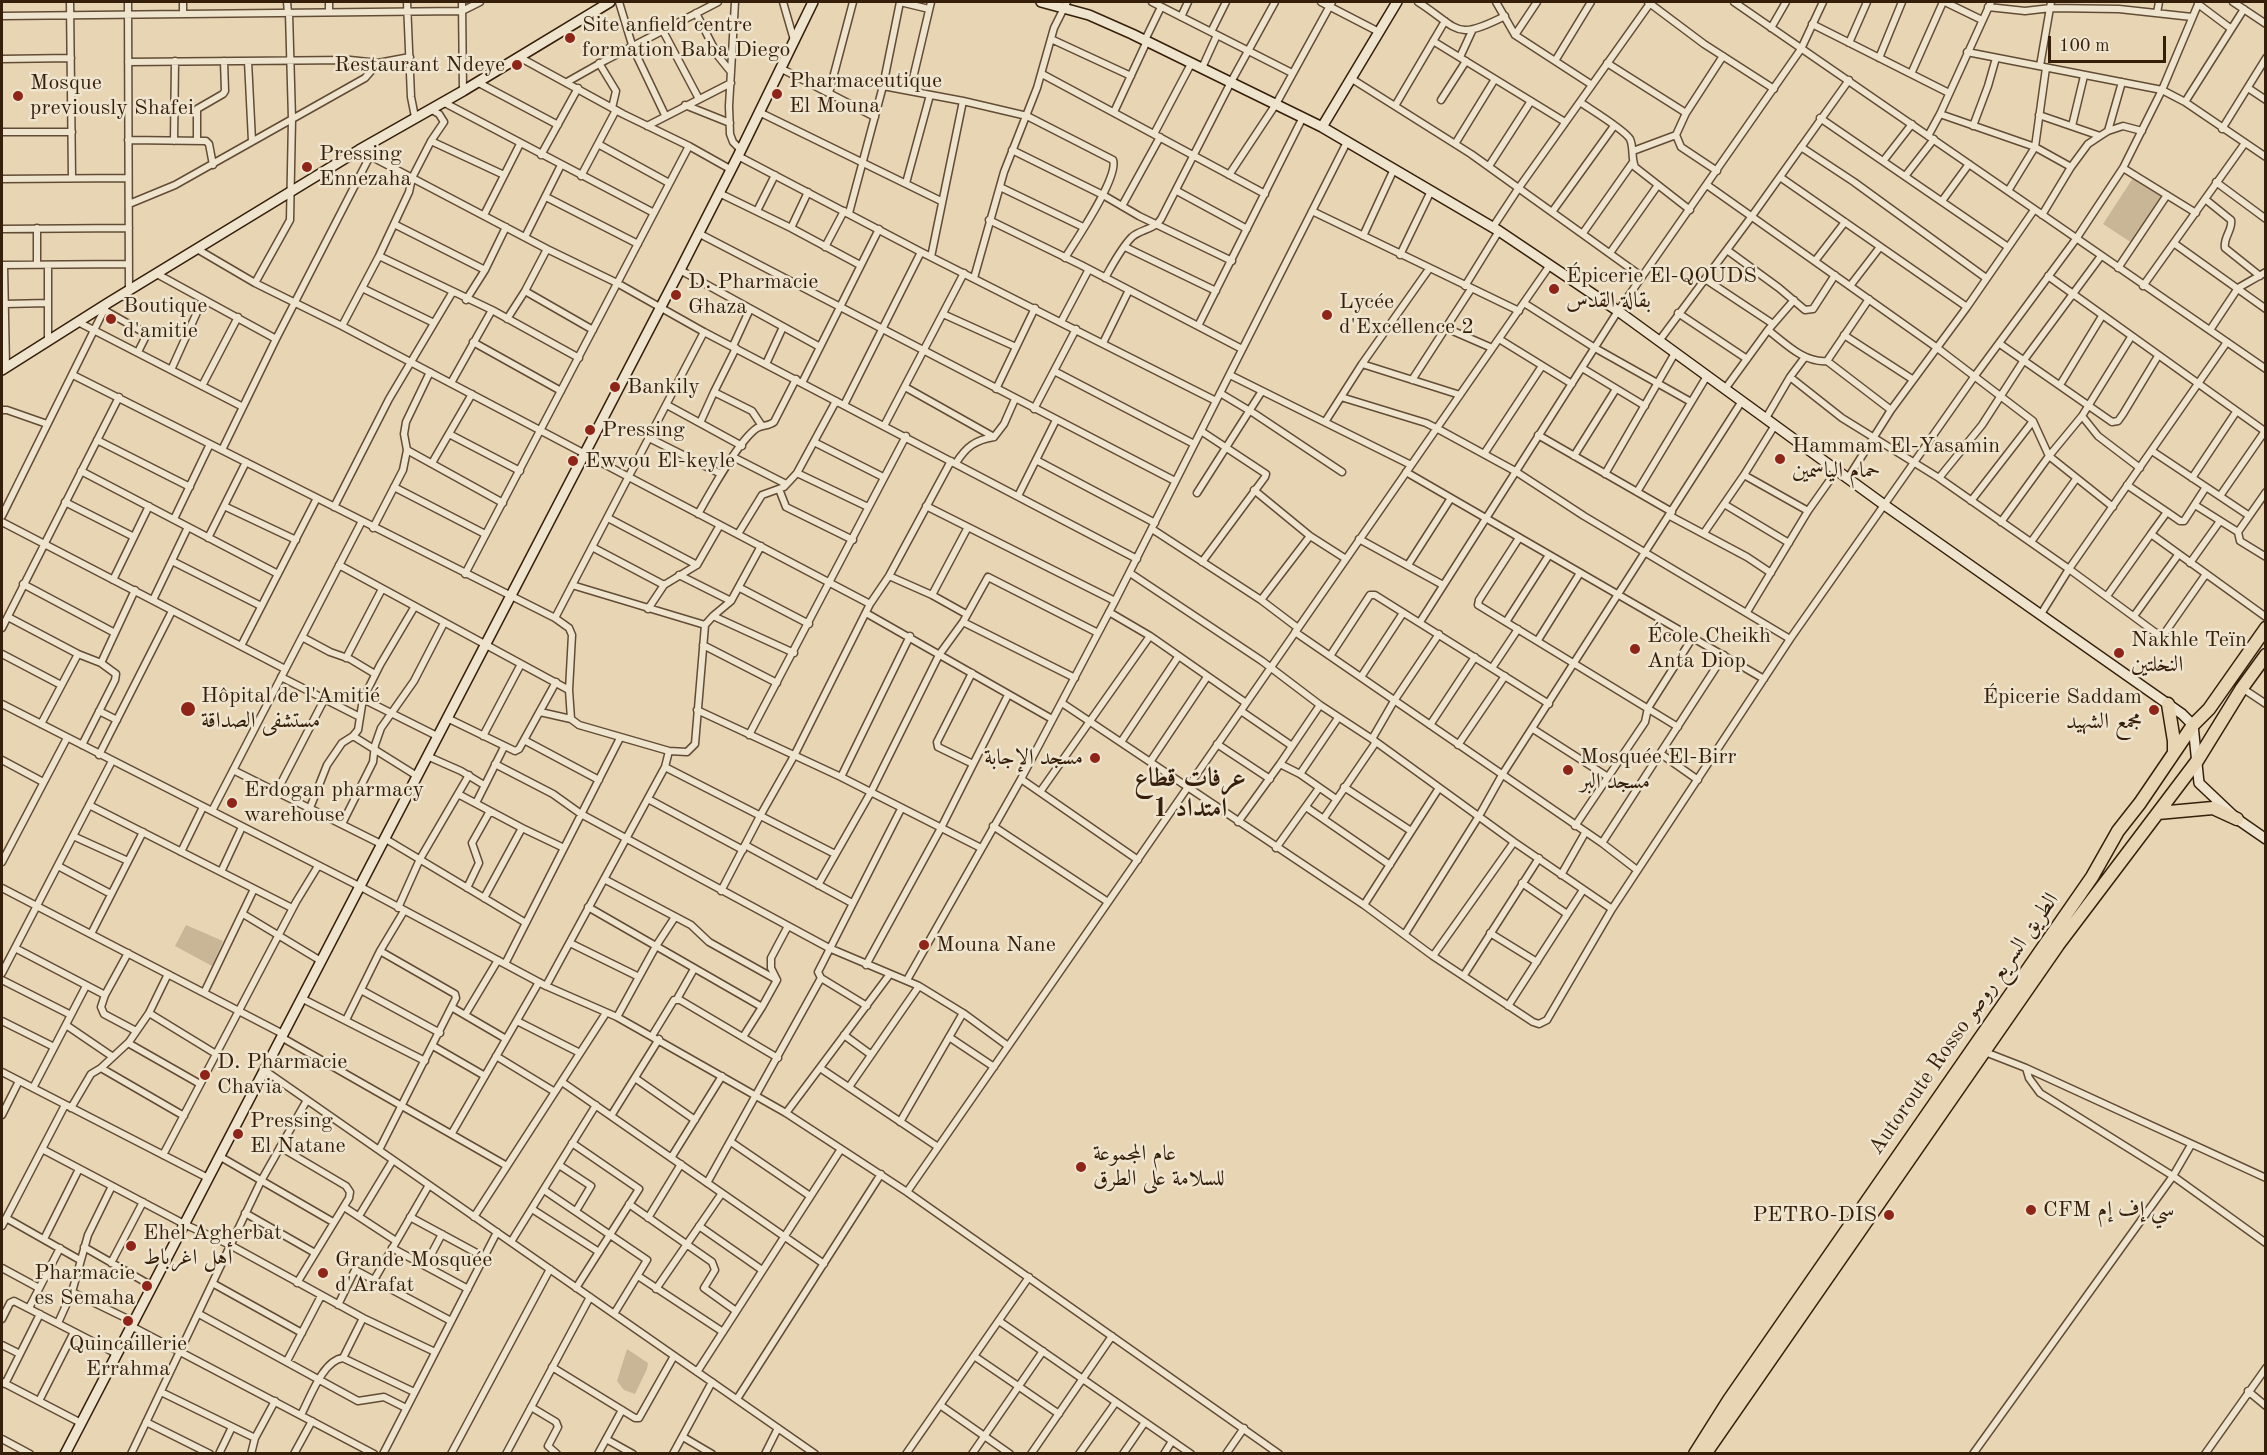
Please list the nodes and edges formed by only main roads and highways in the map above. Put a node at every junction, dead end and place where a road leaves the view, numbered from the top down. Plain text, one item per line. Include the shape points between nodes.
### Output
1 (2265, 627) edge
2 (2265, 655) edge
3 (2168, 704) road end
4 (2174, 754) junction
5 (2158, 813) junction
6 (2237, 819) road end
7 (1701, 1452) edge

1 - 4 highway, Autoroute Rosso الطريق السريع روصو
2 - 5 highway, Autoroute Rosso الطريق السريع روصو via 2197,761
3 - 4 highway
4 - 7 highway, Autoroute Rosso الطريق السريع روصو via 1729,1400
5 - 6 highway via 2213,808
5 - 7 highway, Autoroute Rosso الطريق السريع روصو via 2058,945

